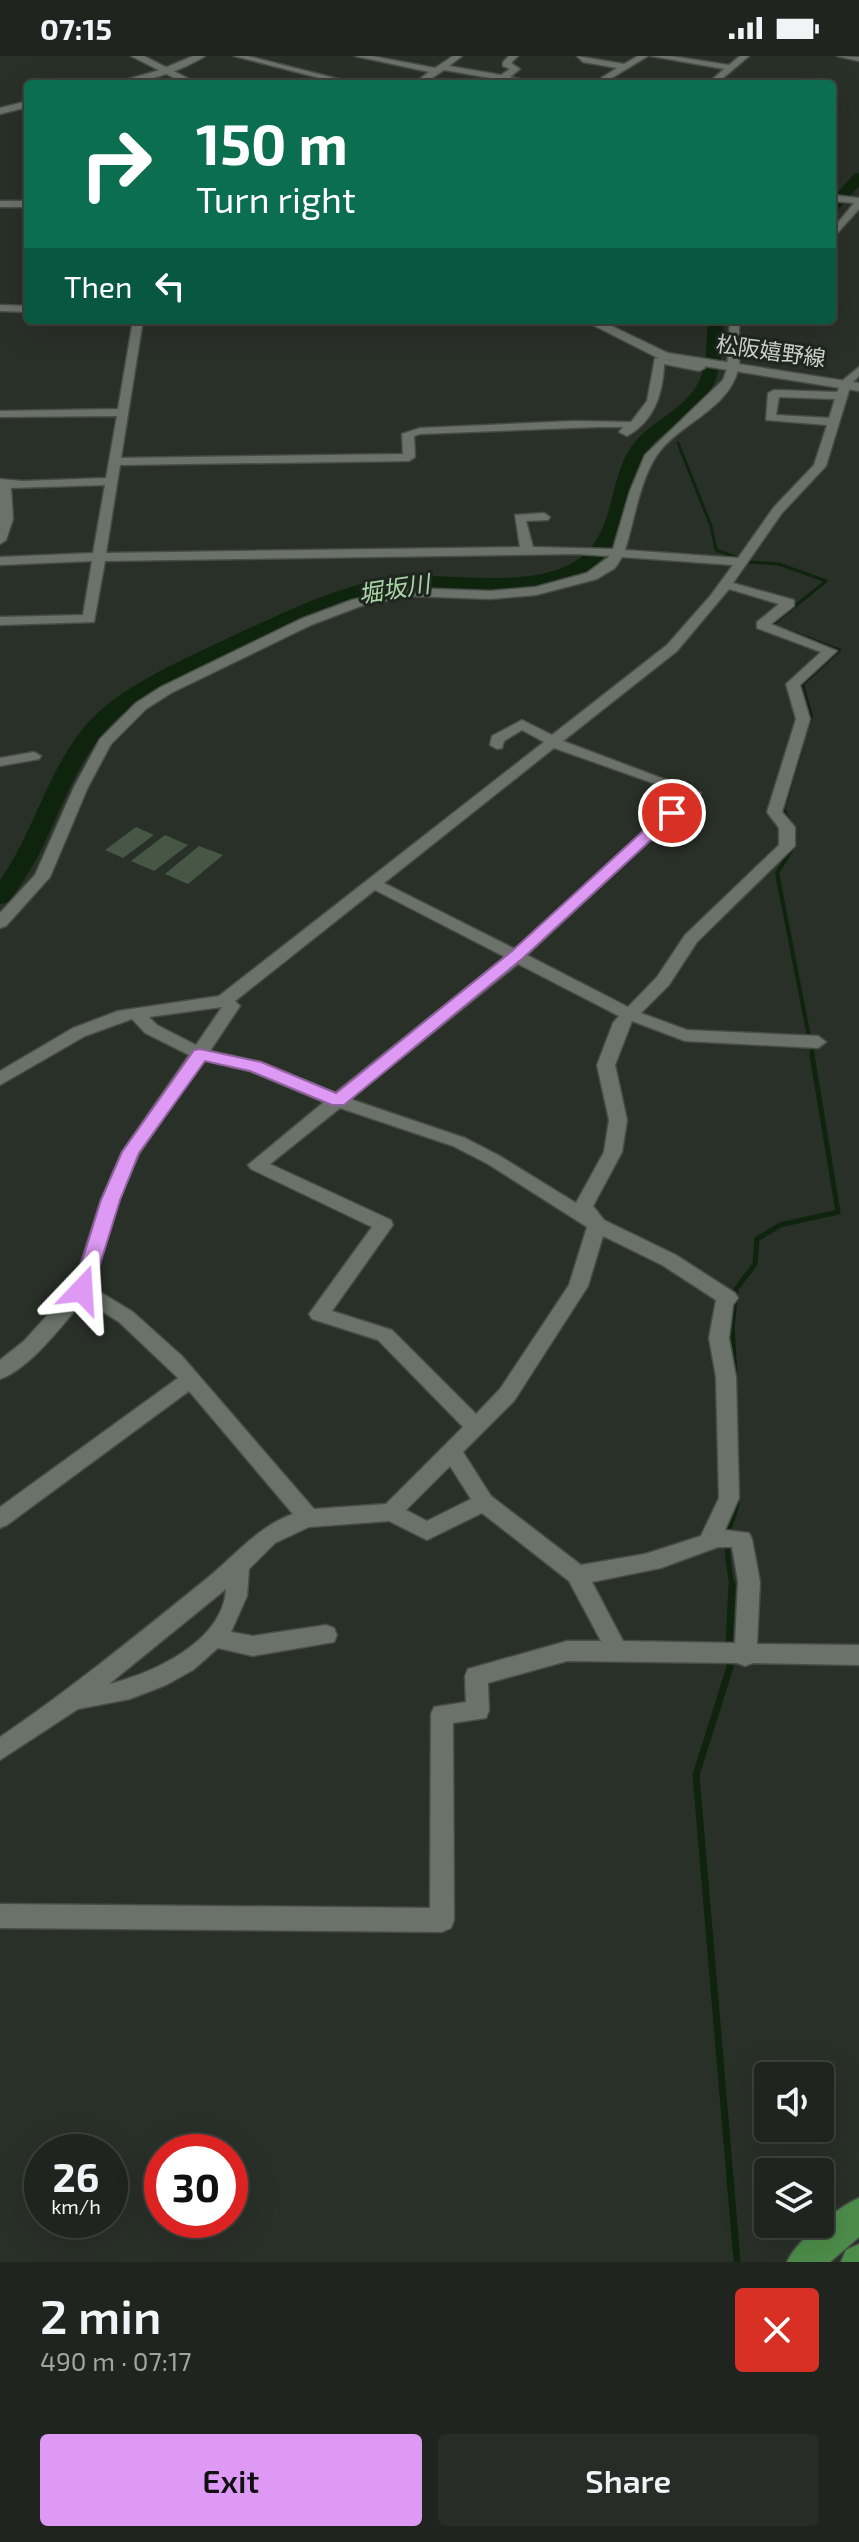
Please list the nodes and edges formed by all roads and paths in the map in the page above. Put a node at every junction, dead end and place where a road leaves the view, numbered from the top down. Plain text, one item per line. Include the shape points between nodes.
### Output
1 (136, 56) edge
2 (201, 56) edge
3 (238, 56) edge
4 (359, 56) edge
5 (458, 56) edge
6 (514, 56) edge
7 (581, 56) edge
8 (644, 56) edge
9 (655, 56) edge
10 (745, 56) edge
11 (841, 56) edge
12 (253, 57) edge
13 (859, 59) edge
14 (625, 67) junction
15 (731, 68) junction
16 (440, 69) junction
17 (166, 70) junction
18 (504, 77) junction
19 (130, 80) edge
20 (186, 80) edge
21 (339, 80) edge
22 (423, 80) edge
23 (519, 80) edge
24 (603, 80) edge
25 (716, 80) edge
26 (24, 105) edge
27 (0, 111) edge
28 (836, 199) edge
29 (858, 202) edge
30 (0, 204) edge
31 (24, 204) edge
32 (836, 231) edge
33 (0, 308) edge
34 (24, 309) edge
35 (137, 324) edge
36 (597, 324) edge
37 (734, 324) edge
38 (699, 363) junction
39 (733, 368) junction
40 (859, 370) edge
41 (849, 389) edge
42 (122, 412) junction
43 (0, 414) edge
44 (834, 422) junction
45 (115, 462) junction
46 (111, 481) junction
47 (5, 482) edge
48 (544, 517) dead end
49 (552, 538) dead end
50 (0, 540) edge
51 (526, 548) junction
52 (614, 555) junction
53 (101, 557) junction
54 (741, 560) junction
55 (0, 561) edge
56 (724, 584) junction
57 (0, 621) edge
58 (554, 741) junction
59 (497, 745) dead end
60 (34, 756) dead end
61 (0, 762) edge
62 (373, 883) junction
63 (0, 923) edge
64 (518, 955) junction
65 (224, 1001) junction
66 (137, 1014) junction
67 (629, 1014) junction
68 (808, 1041) dead end
69 (200, 1054) junction
70 (0, 1079) edge
71 (338, 1101) junction
72 (597, 1225) junction
73 (82, 1290) junction
74 (0, 1371) edge
75 (191, 1379) junction
76 (474, 1425) junction
77 (451, 1450) junction
78 (484, 1502) junction
79 (391, 1512) junction
80 (309, 1518) junction
81 (0, 1519) edge
82 (713, 1538) junction
83 (238, 1566) junction
84 (577, 1575) junction
85 (326, 1635) dead end
86 (217, 1638) junction
87 (617, 1651) junction
88 (859, 1655) edge
89 (744, 1656) junction
90 (73, 1700) junction
91 (0, 1750) edge
92 (0, 1916) edge
93 (859, 2215) edge
94 (804, 2262) edge

1 - 17 main road
2 - 17 street
3 - 12 street
4 - 16 street
5 - 16 street
6 - 18 street via 506,64 516,69
7 - 14 street
8 - 14 street
9 - 15 street
10 - 15 street
11 - 13 street
12 - 21 street
14 - 24 street
15 - 25 street
16 - 18 street
16 - 22 street
17 - 19 street
17 - 20 main road
18 - 23 street
26 - 27 street
28 - 29 street
29 - 32 street
30 - 31 street
33 - 34 street
35 - 42 street
36 - 38 main road, 松阪嬉野線 via 665,356
37 - 39 street
38 - 39 main road, 松阪嬉野線
38 - 45 street via 699,368 659,360 658,391 633,432 624,424 567,422 420,431 408,434 409,457
39 - 41 main road, 松阪嬉野線
39 - 52 street via 704,408 651,456
40 - 41 street
41 - 44 street
41 - 44 street via 774,393 770,418
42 - 43 street
42 - 45 street
44 - 54 street via 820,466
45 - 46 street
46 - 47 street
46 - 53 street
47 - 50 street via 7,519
48 - 51 street via 519,518
49 - 51 street
51 - 52 street
51 - 53 street
52 - 54 street
52 - 63 street via 610,565 592,576 536,591 407,592 365,600 176,684 141,706 105,742 42,877
53 - 55 street
53 - 57 street via 89,619
54 - 56 street
56 - 58 street via 672,648
56 - 67 street via 789,603 762,625 830,651 793,684 803,719 774,812 787,827 787,846 691,939 663,981
58 - 59 street via 522,724 497,739
58 - 62 street
58 - 64 street via 694,793
60 - 61 street
62 - 64 street
62 - 65 street
64 - 67 street
64 - 71 street
65 - 66 street
65 - 69 street via 232,1006
66 - 69 street via 151,1029
66 - 70 street via 79,1032
67 - 68 street via 685,1035
67 - 72 street via 606,1065 618,1120 613,1152 584,1206
69 - 71 street via 254,1066
69 - 73 street via 131,1152
71 - 72 street via 459,1142
71 - 76 street via 257,1165 384,1225 319,1314 385,1335
72 - 76 street via 575,1291 507,1395
72 - 82 street via 669,1260 728,1298 719,1338 726,1377 729,1498
73 - 74 street
73 - 75 street via 126,1317
75 - 80 street
75 - 81 street
76 - 77 street
77 - 78 street
77 - 79 street
78 - 79 street via 427,1531
78 - 84 street
79 - 80 street
80 - 83 street via 267,1537
82 - 84 street via 675,1557
82 - 89 street via 740,1539 749,1582
83 - 86 street via 240,1586
83 - 90 street
84 - 87 street
85 - 86 street via 253,1646
86 - 90 street via 172,1672 95,1698
87 - 89 street
87 - 92 street via 567,1651 476,1676 478,1711 442,1714 442,1920
88 - 89 street
90 - 91 street
93 - 94 main road

